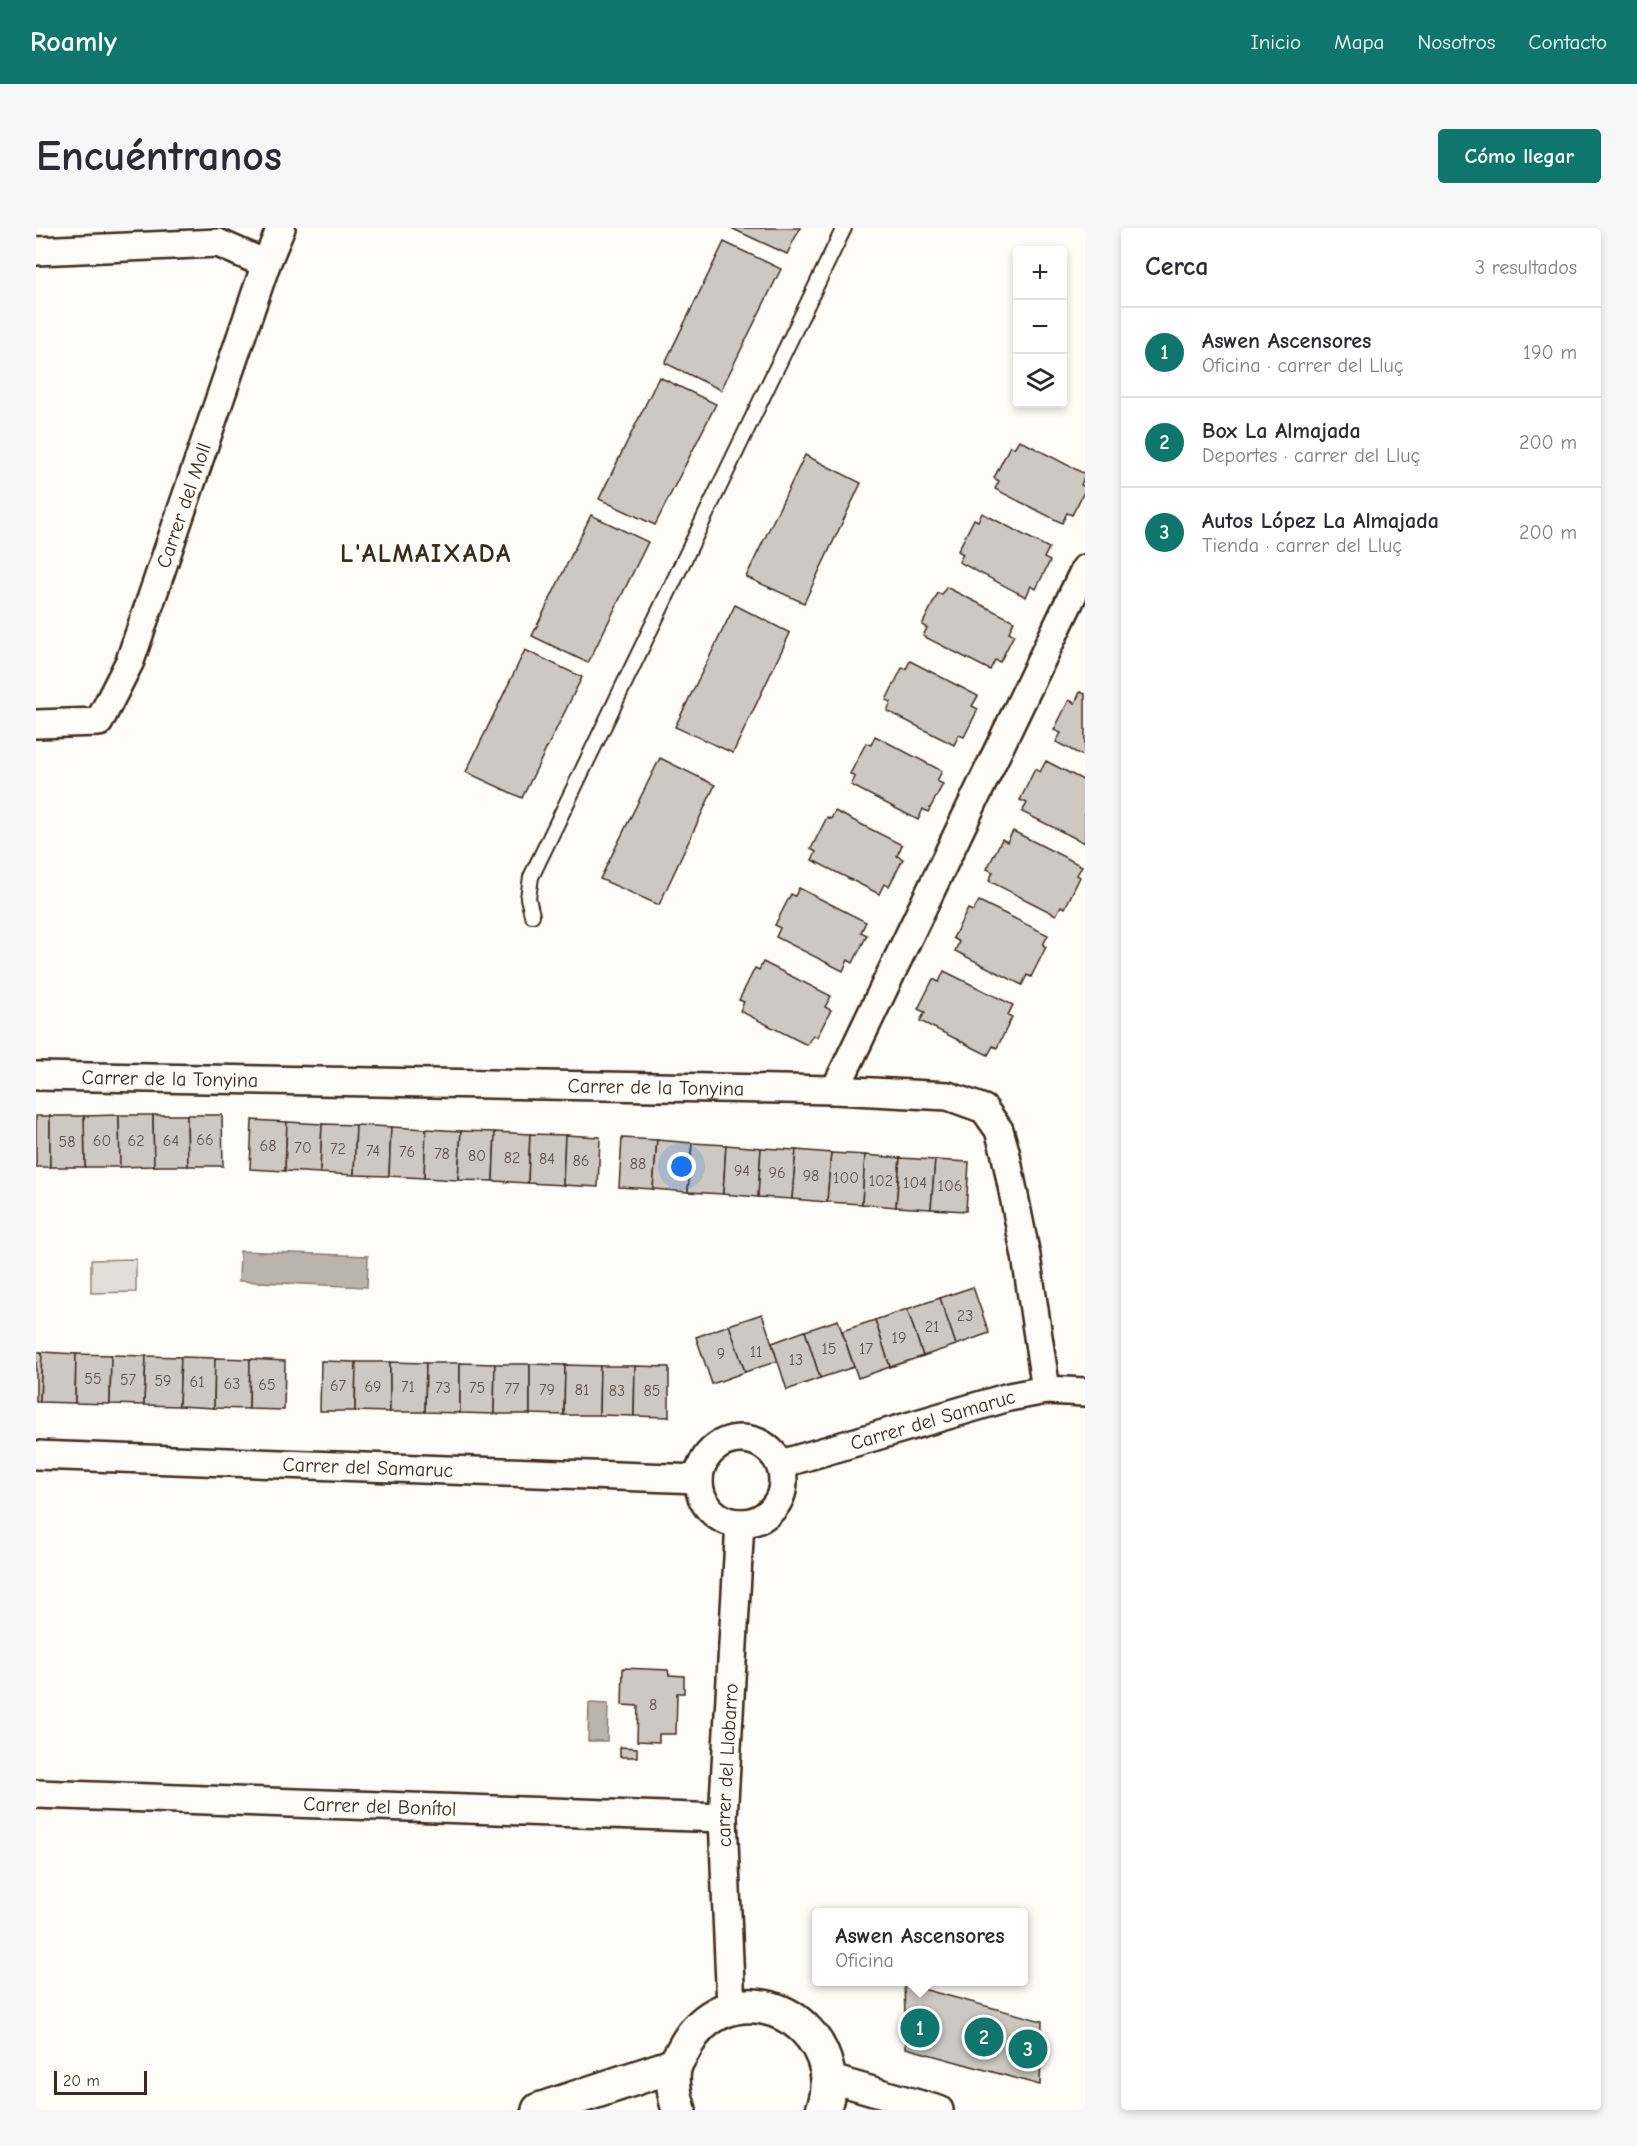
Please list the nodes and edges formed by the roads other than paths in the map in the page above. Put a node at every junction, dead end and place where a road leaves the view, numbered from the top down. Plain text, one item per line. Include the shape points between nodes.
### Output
1 (281, 228) edge
2 (844, 228) edge
3 (36, 251) edge
4 (266, 264) junction
5 (1085, 569) edge
6 (36, 724) edge
7 (532, 915) dead end
8 (36, 1076) edge
9 (836, 1090) junction
10 (1046, 1390) junction
11 (1085, 1392) edge
12 (36, 1455) edge
13 (781, 1464) junction
14 (699, 1479) junction
15 (740, 1523) junction
16 (36, 1794) edge
17 (723, 1818) junction
18 (731, 2008) junction
19 (675, 2065) junction
20 (828, 2078) junction
21 (539, 2110) edge
22 (678, 2110) edge
23 (823, 2110) edge
24 (939, 2110) edge

1 - 4 street, Carrer del Moll
2 - 7 lane via 531,877 528,898
3 - 4 street via 218,243
4 - 6 street, Carrer del Moll via 125,671 99,722
5 - 9 street
8 - 9 street, Carrer de la Tonyina
9 - 10 street, Carrer de la Tonyina via 948,1096 984,1109 999,1130 1026,1256
10 - 11 street, Carrer del Samaruc
10 - 13 street, Carrer del Samaruc via 1010,1396
12 - 14 street, Carrer del Samaruc
13 - 14 street via 762,1443 734,1438 709,1452
13 - 15 street via 784,1478 776,1505 766,1515
14 - 15 street via 700,1492 715,1514
15 - 17 street, carrer del Llobarro
16 - 17 street, Carrer del Bonítol
17 - 18 street, carrer del Llobarro
18 - 19 main road via 708,2018 690,2038
18 - 20 main road via 754,2005 796,2020 813,2036 824,2056
19 - 21 main road
19 - 22 main road
20 - 23 main road
20 - 24 street

